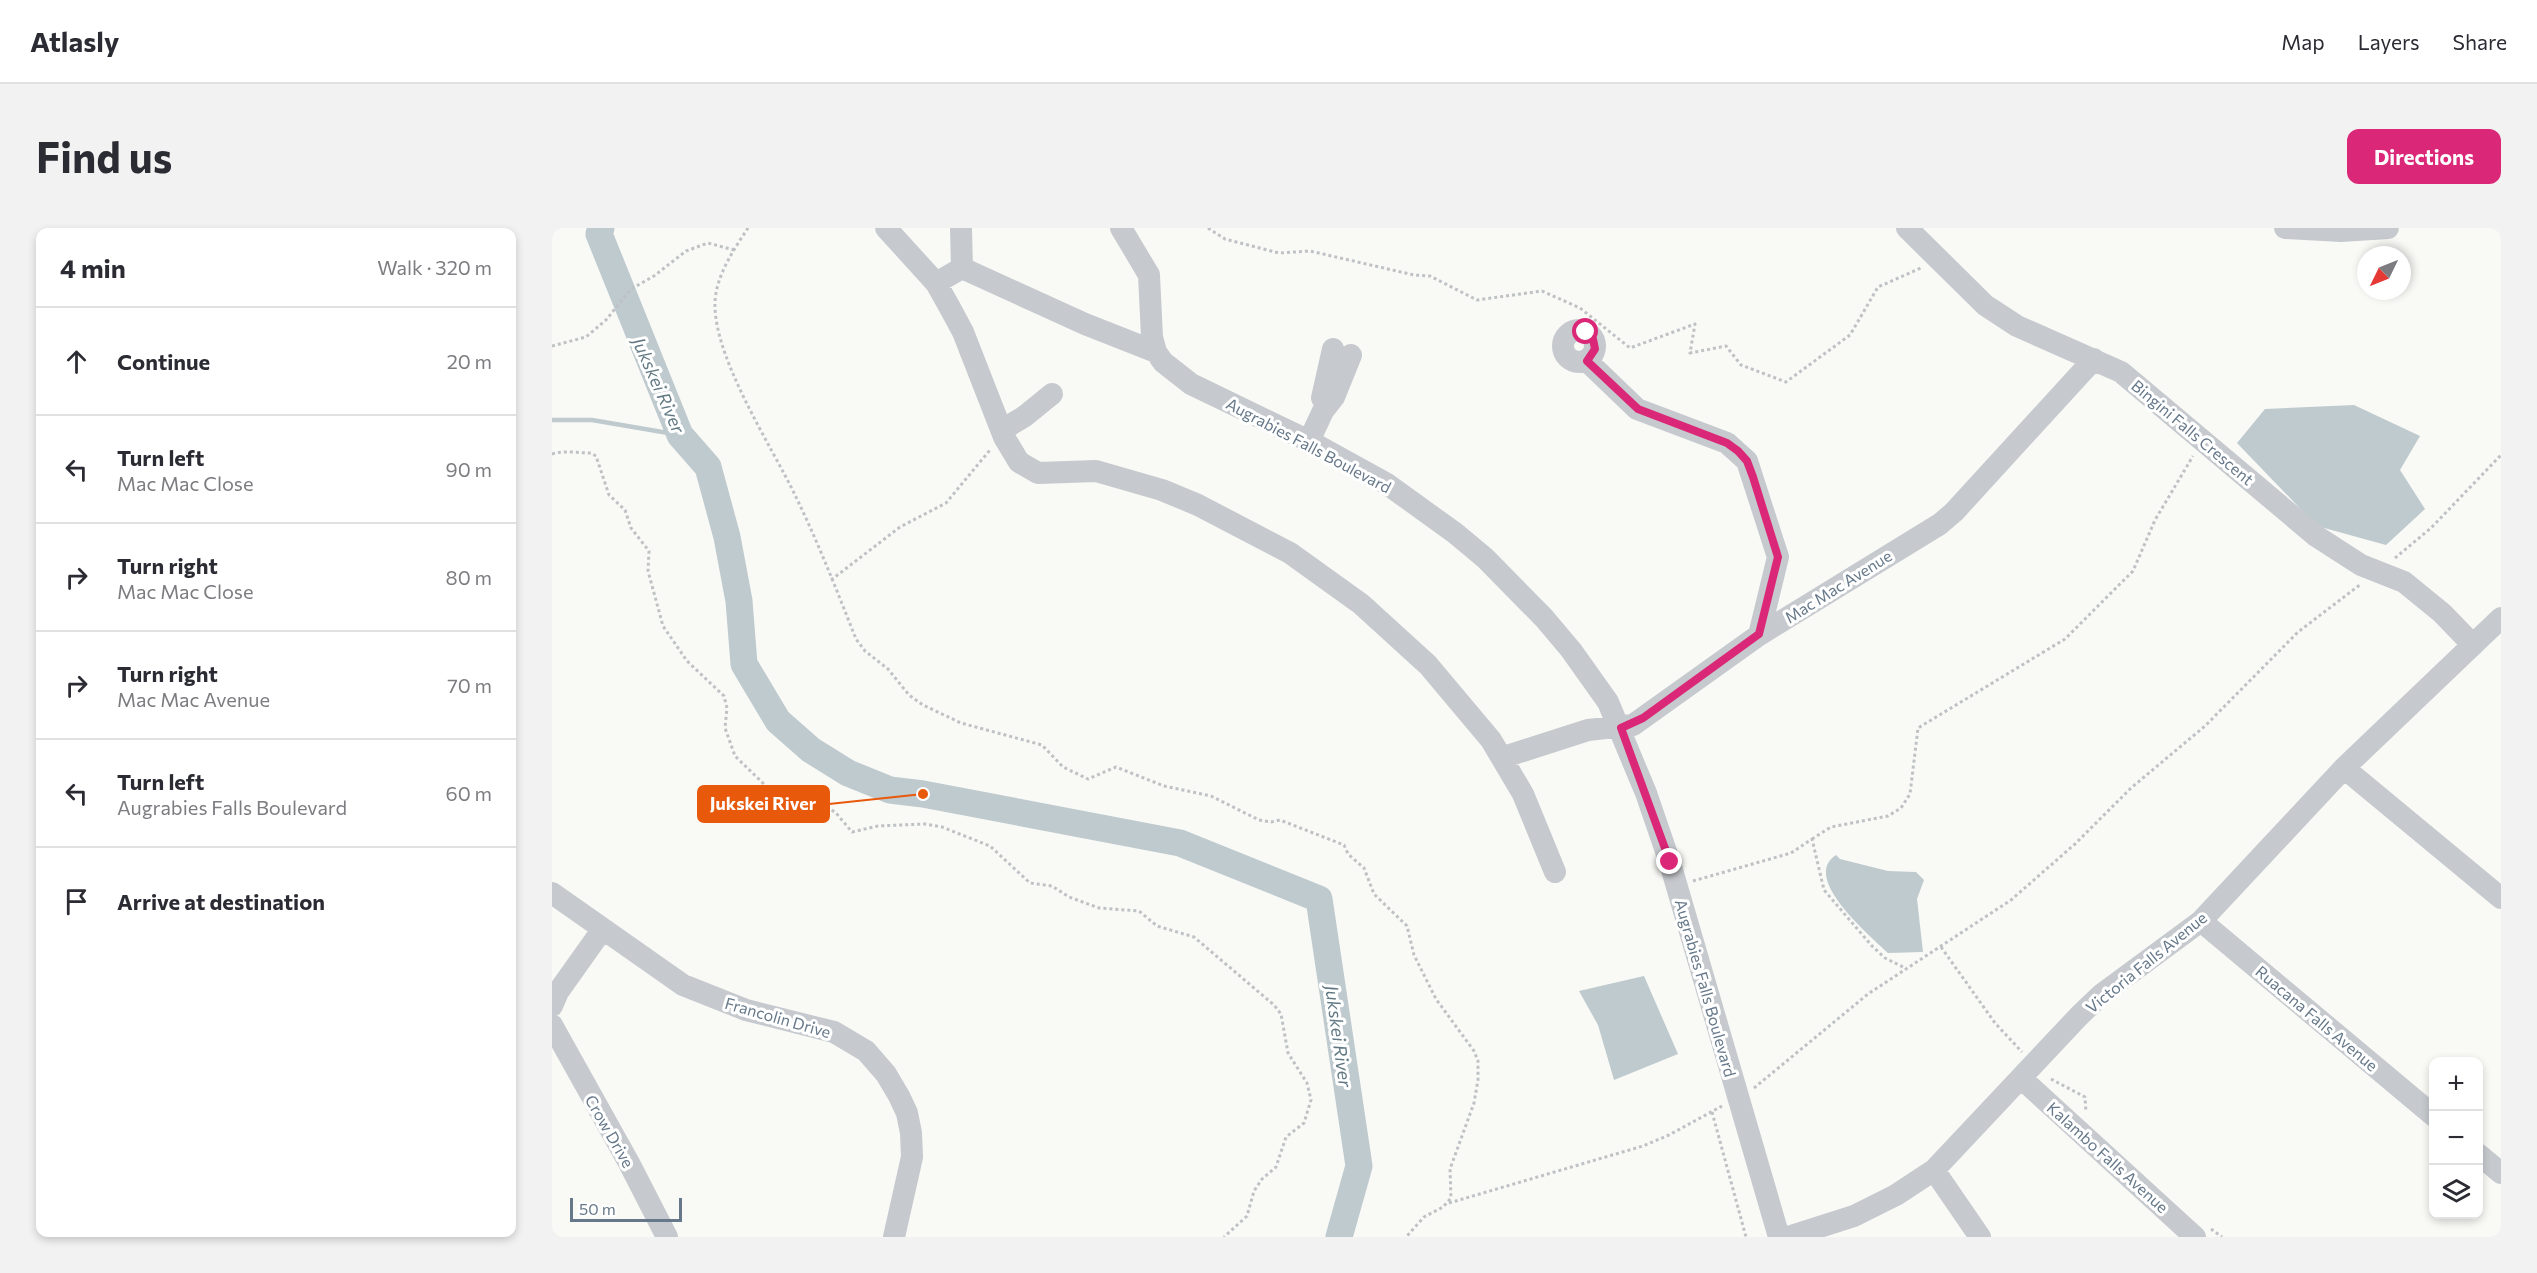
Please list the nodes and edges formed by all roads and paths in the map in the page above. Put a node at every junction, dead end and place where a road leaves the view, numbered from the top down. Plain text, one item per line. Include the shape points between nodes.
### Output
1 (748, 228) edge
2 (886, 228) edge
3 (961, 228) edge
4 (1121, 228) edge
5 (1208, 228) edge
6 (1907, 228) edge
7 (2285, 228) edge
8 (2388, 228) edge
9 (734, 250) junction
10 (1939, 260) junction
11 (962, 267) junction
12 (936, 283) junction
13 (552, 346) edge
14 (1156, 352) junction
15 (1342, 352) dead end
16 (2094, 359) junction
17 (1587, 361) dead end
18 (1052, 394) dead end
19 (1003, 433) junction
20 (2203, 440) junction
21 (1309, 441) junction
22 (552, 454) edge
23 (2501, 455) edge
24 (2379, 571) junction
25 (831, 580) junction
26 (2500, 621) edge
27 (1759, 634) junction
28 (2474, 645) junction
29 (1621, 728) junction
30 (1504, 757) junction
31 (2344, 768) junction
32 (1812, 839) junction
33 (1555, 872) dead end
34 (1677, 885) junction
35 (552, 893) edge
36 (2501, 898) edge
37 (2201, 921) junction
38 (602, 930) junction
39 (1941, 947) junction
40 (1906, 968) junction
41 (552, 1006) edge
42 (552, 1025) edge
43 (2023, 1067) junction
44 (2050, 1078) dead end
45 (1737, 1097) junction
46 (1712, 1112) junction
47 (2429, 1113) edge
48 (2092, 1119) dead end
49 (2483, 1158) edge
50 (1934, 1170) junction
51 (2501, 1173) edge
52 (1448, 1203) junction
53 (2200, 1231) edge
54 (667, 1237) edge
55 (894, 1237) edge
56 (1224, 1237) edge
57 (1406, 1237) edge
58 (1746, 1237) edge
59 (1779, 1237) edge
60 (1788, 1237) edge
61 (1980, 1237) edge
62 (2222, 1237) edge

1 - 9 path
2 - 12 street
3 - 11 street
4 - 14 street via 1149,275
5 - 10 path via 1225,239 1279,253 1310,251 1430,276 1477,300 1542,291 1580,309 1630,348 1695,324 1690,353 1726,346 1741,365 1786,382 1850,335 1878,287
6 - 10 street, Bingini Falls Crescent
7 - 8 street
9 - 13 path via 708,243 696,247 631,289 586,337
9 - 25 path via 715,301 725,357 796,498
10 - 16 street, Bingini Falls Crescent via 1999,315
11 - 12 street
11 - 14 street
12 - 19 street via 963,332
14 - 21 street, Augrabies Falls Boulevard via 1191,384
15 - 21 street
16 - 20 street, Bingini Falls Crescent via 2121,372
16 - 27 street, Mac Mac Avenue via 1940,524
17 - 27 street via 1638,409 1727,443 1747,461 1778,557
18 - 19 street
19 - 25 path via 946,503 900,527
19 - 30 street via 1012,453 1028,470 1096,471 1119,476 1198,506 1290,553 1361,604 1414,651 1450,688
20 - 24 street, Bingini Falls Crescent via 2316,536 2361,565
20 - 32 path via 2156,520 2133,571 2065,639 1918,728 1910,794 1901,808 1888,816 1831,827
21 - 29 street, Augrabies Falls Boulevard via 1386,484 1485,558 1571,650 1608,702
22 - 56 path via 562,451 596,456 609,495 625,510 631,528 649,551 648,571 663,626 687,661 724,696 725,728 735,756 770,790 813,797 836,813 852,832 878,826 934,825 990,846 1030,883 1052,886 1099,908 1139,911 1164,929 1194,937 1274,1005 1281,1014 1288,1053 1307,1083 1311,1100 1304,1123 1286,1137 1276,1167 1258,1184 1247,1216
23 - 24 path via 2431,528
24 - 28 street, Bingini Falls Crescent via 2417,592
24 - 39 path via 2298,632 2205,726 2131,788 2035,880
25 - 52 path via 855,639 909,695 924,705 961,723 1042,745 1063,767 1088,779 1116,767 1164,786 1211,796 1259,820 1280,820 1344,845 1367,872 1374,894 1407,926 1411,946 1436,999 1478,1061 1474,1103 1450,1169 1452,1192
26 - 28 street, Victoria Falls Avenue
27 - 29 street, Mac Mac Avenue via 1643,718
28 - 31 street, Victoria Falls Avenue
29 - 30 street, Mac Mac Avenue via 1588,730
29 - 34 street, Augrabies Falls Boulevard
30 - 33 street
31 - 36 street
31 - 37 street, Victoria Falls Avenue
32 - 34 path via 1791,853
32 - 40 path via 1824,890 1885,958
34 - 45 street, Augrabies Falls Boulevard
35 - 38 street, Francolin Drive
37 - 43 street, Victoria Falls Avenue via 2102,994
37 - 47 street, Ruacana Falls Avenue
38 - 41 street
38 - 55 street, Francolin Drive via 683,985 746,1010 834,1032 872,1058 899,1096 911,1133 912,1157
39 - 40 path
39 - 43 path
40 - 45 path
42 - 54 street, Crow Drive
43 - 50 street, Victoria Falls Avenue
43 - 53 street, Kalambo Falls Avenue
44 - 48 path via 2085,1097 2086,1112
45 - 46 path
45 - 59 street, Augrabies Falls Boulevard
46 - 52 path via 1669,1135 1607,1158
46 - 58 path
49 - 51 street
50 - 60 street, Victoria Falls Avenue via 1896,1196 1854,1216
50 - 61 street
52 - 57 path via 1424,1217
53 - 62 path

